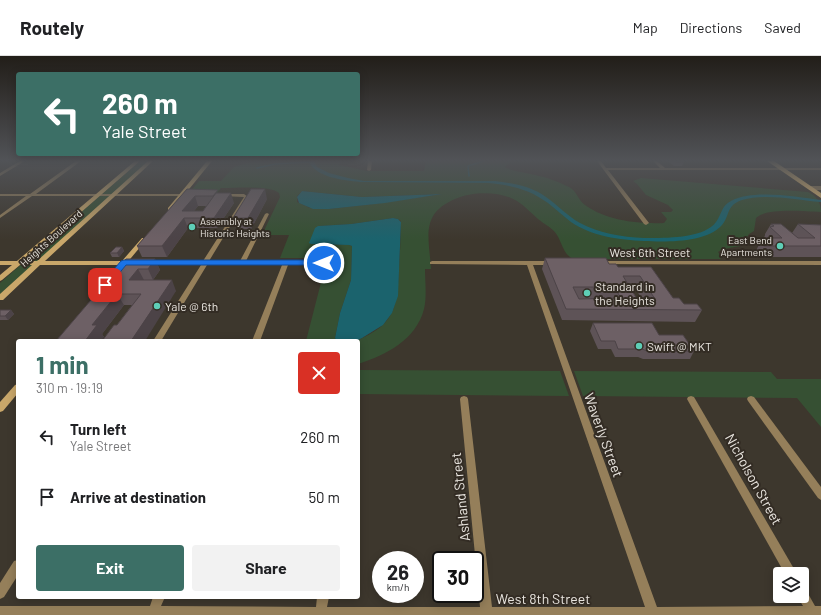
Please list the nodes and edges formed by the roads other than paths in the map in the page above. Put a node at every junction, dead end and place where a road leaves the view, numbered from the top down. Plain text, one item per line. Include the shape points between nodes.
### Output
1 (42, 187) edge
2 (108, 187) edge
3 (123, 187) edge
4 (189, 187) edge
5 (619, 187) edge
6 (809, 187) edge
7 (820, 192) edge
8 (32, 194) junction
9 (0, 195) edge
10 (99, 195) junction
11 (115, 195) junction
12 (182, 195) junction
13 (192, 195) edge
14 (213, 195) edge
15 (166, 213) edge
16 (267, 214) dead end
17 (0, 217) edge
18 (646, 223) dead end
19 (149, 233) edge
20 (39, 262) junction
21 (205, 262) junction
22 (243, 262) junction
23 (286, 262) junction
24 (0, 263) edge
25 (18, 263) junction
26 (128, 263) junction
27 (139, 263) edge
28 (324, 263) dead end
29 (432, 263) dead end
30 (529, 263) junction
31 (560, 263) edge
32 (590, 263) edge
33 (821, 263) edge
34 (117, 271) edge
35 (0, 279) edge
36 (0, 298) edge
37 (158, 339) edge
38 (257, 339) edge
39 (16, 389) edge
40 (690, 398) dead end
41 (464, 399) dead end
42 (751, 399) dead end
43 (0, 408) edge
44 (821, 495) edge
45 (786, 567) edge
46 (16, 568) edge
47 (0, 593) edge
48 (158, 599) edge
49 (322, 599) edge
50 (809, 603) edge
51 (0, 612) edge
52 (816, 613) edge
53 (153, 614) edge
54 (320, 614) edge
55 (487, 614) edge
56 (654, 614) edge

1 - 8 street
2 - 10 main road, Heights Boulevard
3 - 11 main road, Heights Boulevard
4 - 12 main road
5 - 18 street
6 - 7 main road
8 - 9 street
8 - 10 street
8 - 17 street
10 - 11 street
10 - 25 main road, Heights Boulevard
11 - 12 street
11 - 20 main road, Heights Boulevard
12 - 13 street
12 - 15 main road
14 - 21 street via 243,195 246,198
16 - 22 street
19 - 26 main road
20 - 25 main road
20 - 26 main road
20 - 36 main road, Heights Boulevard
21 - 22 street
21 - 27 street
21 - 37 street
22 - 23 street
23 - 28 street
23 - 38 street
24 - 25 main road
25 - 35 main road, Heights Boulevard
26 - 34 main road
29 - 30 street
30 - 31 street
30 - 56 street, Waverly Street
32 - 33 street, West 6th Street
39 - 43 main road
40 - 45 street, Nicholson Street
41 - 55 street, Ashland Street
42 - 44 street
46 - 47 street
48 - 53 street
49 - 54 street
50 - 52 street
51 - 53 street, West 8th Street
52 - 56 street, West 8th Street
53 - 54 street, West 8th Street
54 - 55 street, West 8th Street
55 - 56 street, West 8th Street

